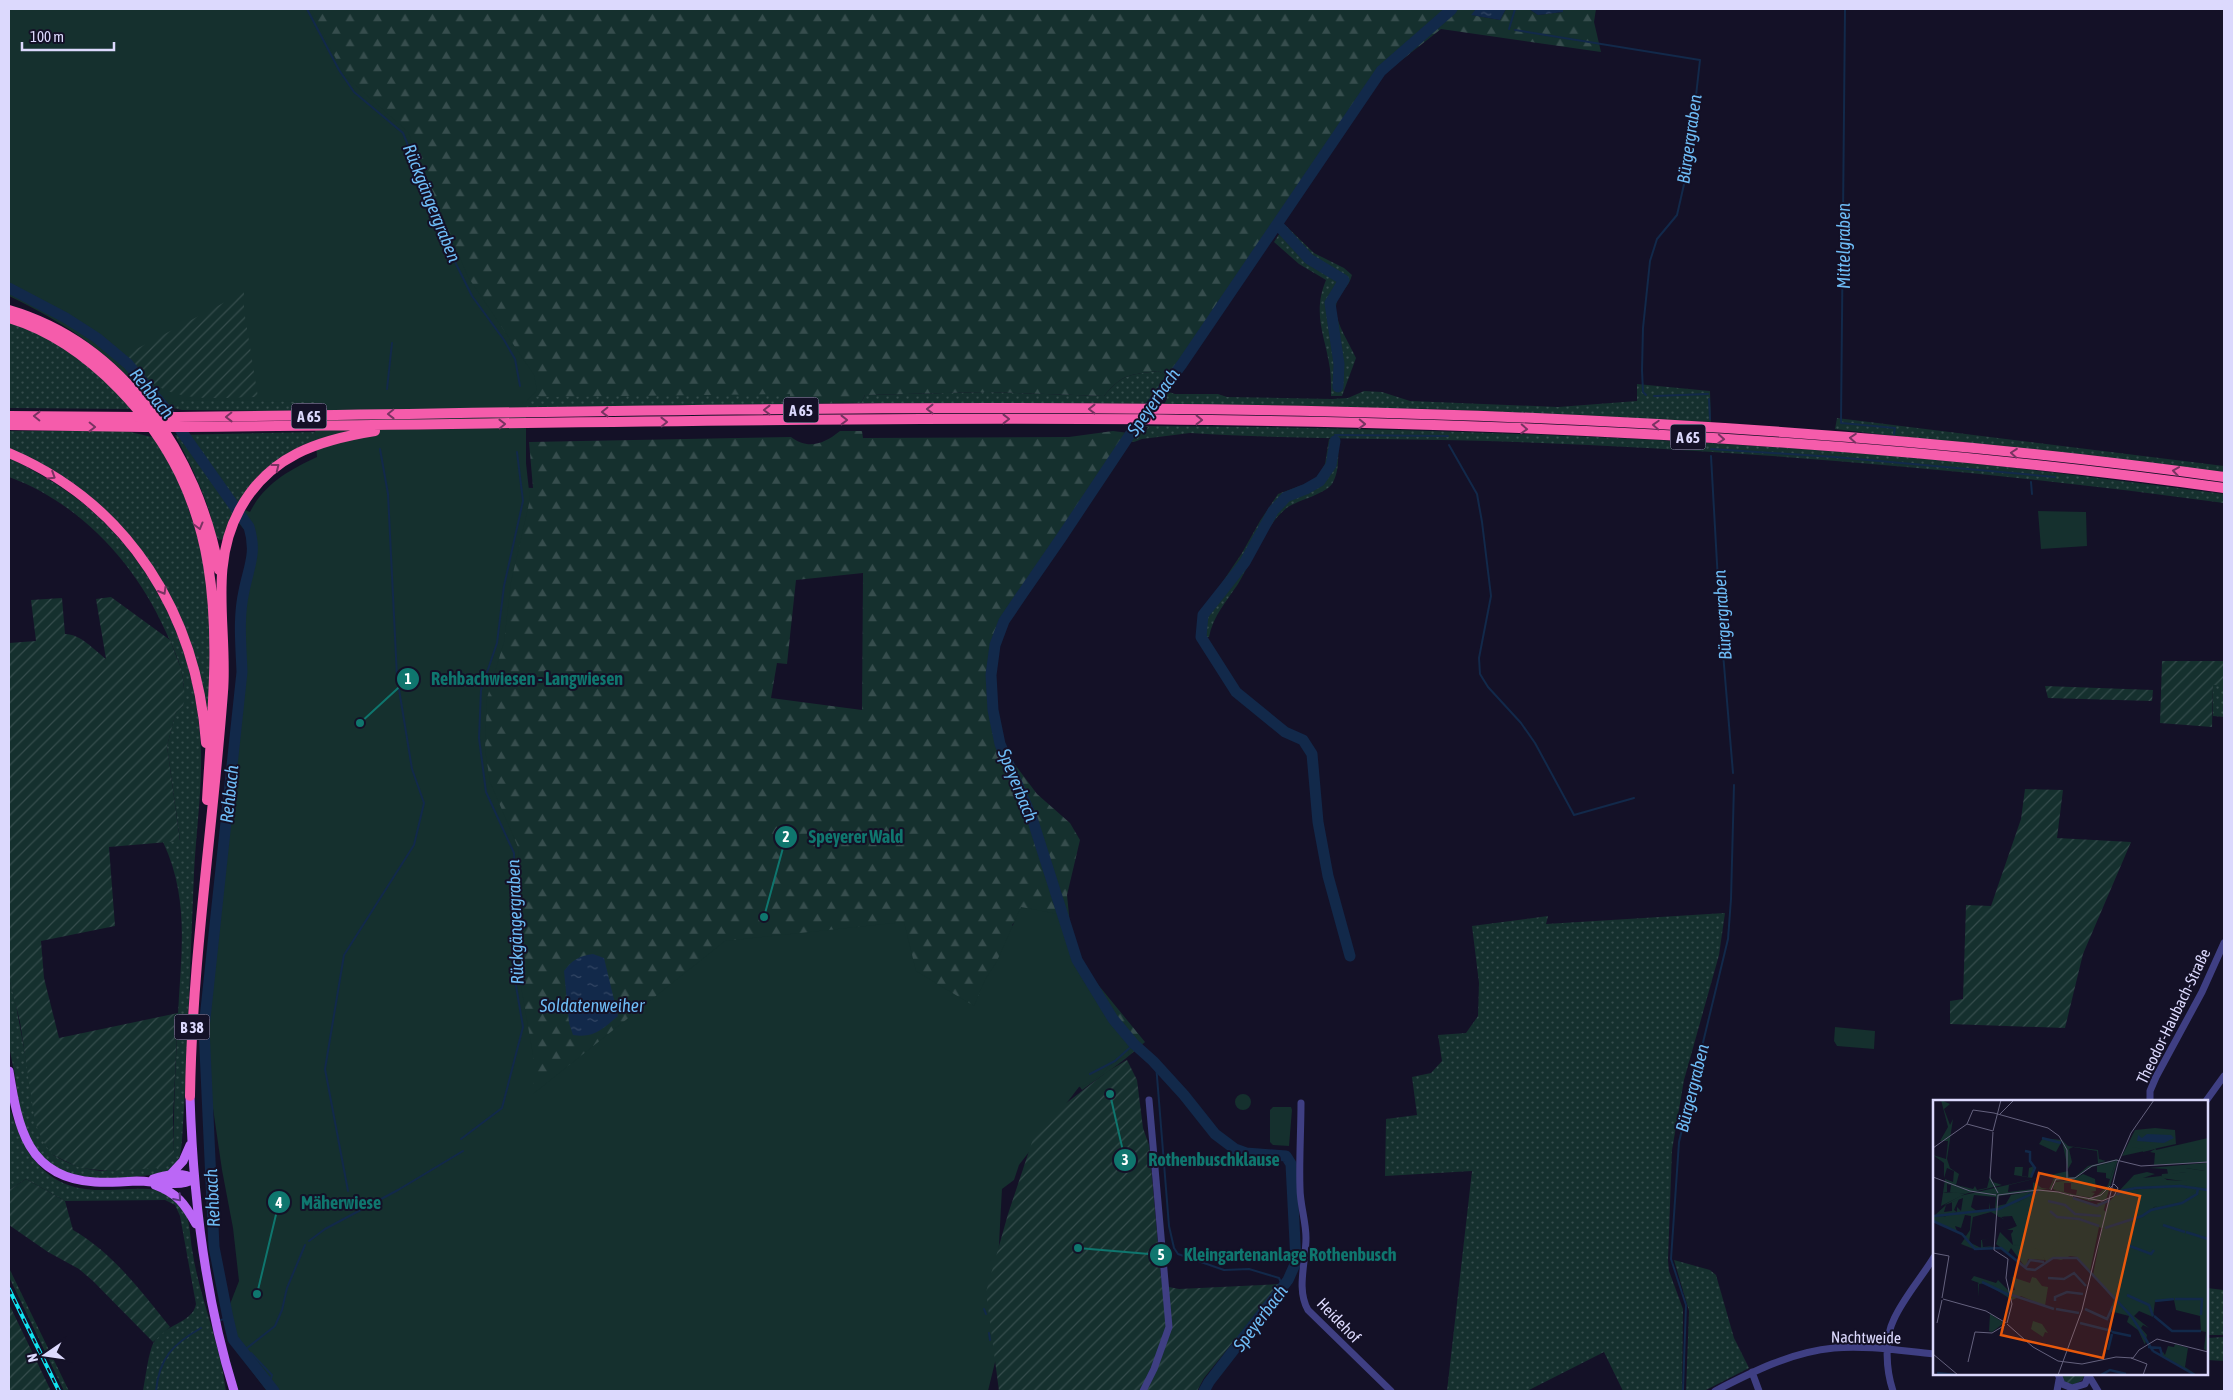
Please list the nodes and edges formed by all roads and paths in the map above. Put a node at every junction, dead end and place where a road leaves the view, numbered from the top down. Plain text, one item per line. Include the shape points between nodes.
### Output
1 (9, 310) edge
2 (9, 318) edge
3 (9, 416) edge
4 (9, 425) edge
5 (410, 425) junction
6 (9, 453) edge
7 (2224, 478) edge
8 (2224, 488) edge
9 (221, 591) junction
10 (209, 779) junction
11 (201, 919) junction
12 (2224, 943) edge
13 (9, 1071) edge
14 (2224, 1076) edge
15 (190, 1096) joint
16 (1148, 1100) dead end
17 (2150, 1100) edge
18 (2207, 1100) edge
19 (1301, 1103) dead end
20 (191, 1143) junction
21 (171, 1174) junction
22 (194, 1179) junction
23 (146, 1181) junction
24 (199, 1230) junction
25 (1933, 1259) edge
26 (1888, 1350) junction
27 (1933, 1354) edge
28 (1752, 1372) junction
29 (2089, 1375) edge
30 (2058, 1376) edge
31 (2073, 1389) edge
32 (234, 1391) edge
33 (1143, 1391) edge
34 (1391, 1391) edge
35 (1715, 1391) edge
36 (1759, 1391) edge
37 (1893, 1391) edge
38 (2057, 1391) edge
39 (2087, 1391) edge
40 (2098, 1391) edge

1 - 9 highway via 53,327 85,348 127,384 156,419 178,453 198,494 212,539
2 -> 10 highway via 61,340 103,373 148,422 182,479 204,547 215,615
7 -> 3 highway, A 65, bridge via 2047,456 1857,438 1477,416 1141,409
4 -> 5 highway, A 65, bridge via 144,428
5 -> 8 highway, A 65 via 1150,420 1477,426 1858,449 2037,465
9 -> 5 highway via 225,549 235,519 256,486 271,471 308,448 339,437
6 -> 10 highway via 58,479 98,510 133,547 158,583 181,628 197,677
9 - 11 highway via 224,689
10 - 11 highway, B 38
11 - 15 highway, B 38
12 - 17 street, Theodor-Haubach-Straße via 2202,992 2156,1077
13 - 23 main road, B 38 via 22,1131 32,1152 46,1166 81,1180
14 - 18 street
15 - 20 main road, B 38
16 - 33 street via 1169,1328
19 - 34 street, Heidehof via 1300,1189 1306,1236 1303,1300 1308,1310
20 - 21 main road
20 - 22 main road, B 38
21 - 22 main road, B 38
21 - 23 main road, B 38
22 - 23 main road, B 38 via 186,1183
22 - 24 main road, B 38
23 -> 24 main road, B 38 via 173,1192
24 - 32 main road, B 38 via 211,1302
25 - 26 street via 1894,1318
26 - 27 street, Nachtweide
26 - 28 street, Nachtweide via 1830,1349 1782,1360
26 - 37 street
28 - 35 street, Nachtweide
28 - 36 street
29 - 31 street via 2086,1382
29 - 40 street
30 - 31 street via 2064,1385
30 - 38 street
31 - 39 street

